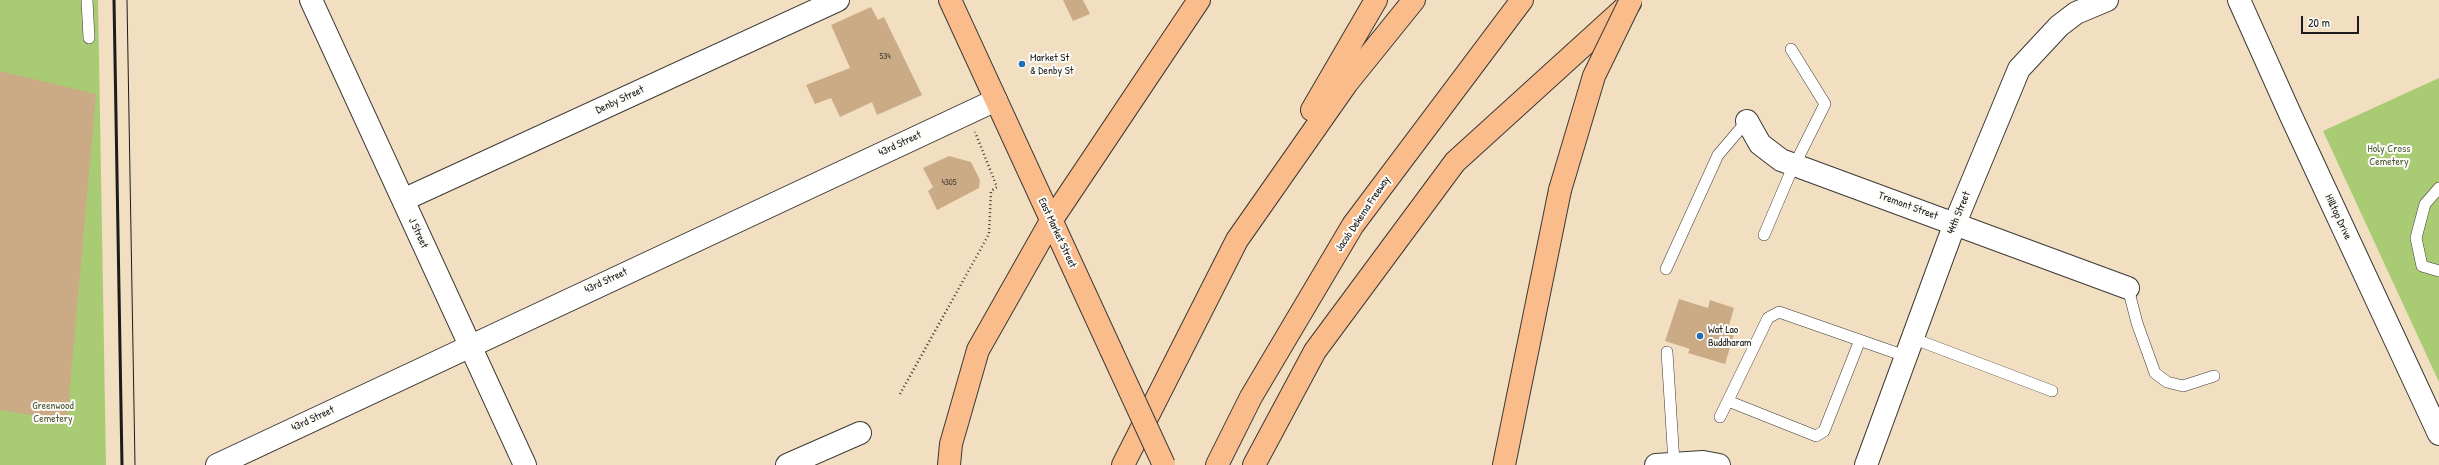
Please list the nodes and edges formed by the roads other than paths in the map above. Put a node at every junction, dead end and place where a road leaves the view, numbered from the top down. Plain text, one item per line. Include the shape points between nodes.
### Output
1 (87, 0) edge
2 (311, 0) edge
3 (838, 0) edge
4 (950, 0) edge
5 (1198, 0) edge
6 (1376, 0) edge
7 (1414, 0) edge
8 (1522, 0) edge
9 (1632, 0) edge
10 (2107, 0) edge
11 (2239, 0) edge
12 (89, 38) dead end
13 (1792, 49) dead end
14 (996, 100) junction
15 (1747, 120) joint
16 (1796, 165) junction
17 (2439, 188) edge
18 (402, 200) junction
19 (1051, 221) junction
20 (1955, 223) junction
21 (1764, 235) dead end
22 (1237, 240) junction
23 (1666, 269) dead end
24 (2439, 272) edge
25 (2128, 288) joint
26 (1860, 340) junction
27 (470, 345) junction
28 (1909, 347) junction
29 (1667, 352) dead end
30 (2214, 376) dead end
31 (2052, 391) dead end
32 (1728, 401) junction
33 (1720, 417) dead end
34 (860, 433) dead end
35 (2439, 434) edge
36 (1665, 464) edge
37 (217, 465) edge
38 (525, 465) edge
39 (787, 465) edge
40 (949, 465) edge
41 (1123, 465) edge
42 (1164, 465) edge
43 (1217, 465) edge
44 (1254, 465) edge
45 (1504, 465) edge
46 (1719, 465) edge
47 (1866, 465) edge

1 - 12 lane
2 - 18 street, J Street
3 - 18 street, Denby Street
4 - 14 main road, East Market Street
5 - 19 main road
6 - 22 main road
7 - 22 main road via 1347,83
8 - 43 main road, Jacob Dekema Freeway via 1353,225 1251,397
9 - 44 main road via 1455,162 1315,351
9 - 45 main road, bridge via 1594,76 1560,190
10 - 20 street, 44th Street via 2076,13 2059,26 2020,69
11 - 35 street, Hilltop Drive
13 - 16 lane via 1825,104
14 - 19 main road, East Market Street
14 - 27 street, 43rd Street
15 - 16 street, Tremont Street via 1760,144 1781,160
15 - 23 lane via 1718,155
16 - 20 street, Tremont Street
16 - 21 lane
17 - 24 lane via 2426,204 2416,238 2422,266
18 - 27 street, J Street
19 - 40 main road via 978,350 951,444
19 - 42 main road, East Market Street, bridge
20 - 25 street, Tremont Street
20 - 28 street, 44th Street
22 - 41 main road
25 - 30 lane via 2137,323 2155,373 2167,382 2182,386
26 - 28 lane
26 - 32 lane via 1779,312 1768,318
26 - 32 lane via 1824,431 1816,436
27 - 37 street, 43rd Street
27 - 38 street, J Street
28 - 31 lane
28 - 47 street, 44th Street
29 - 36 lane
32 - 33 lane
34 - 39 street
36 - 46 street via 1703,462

